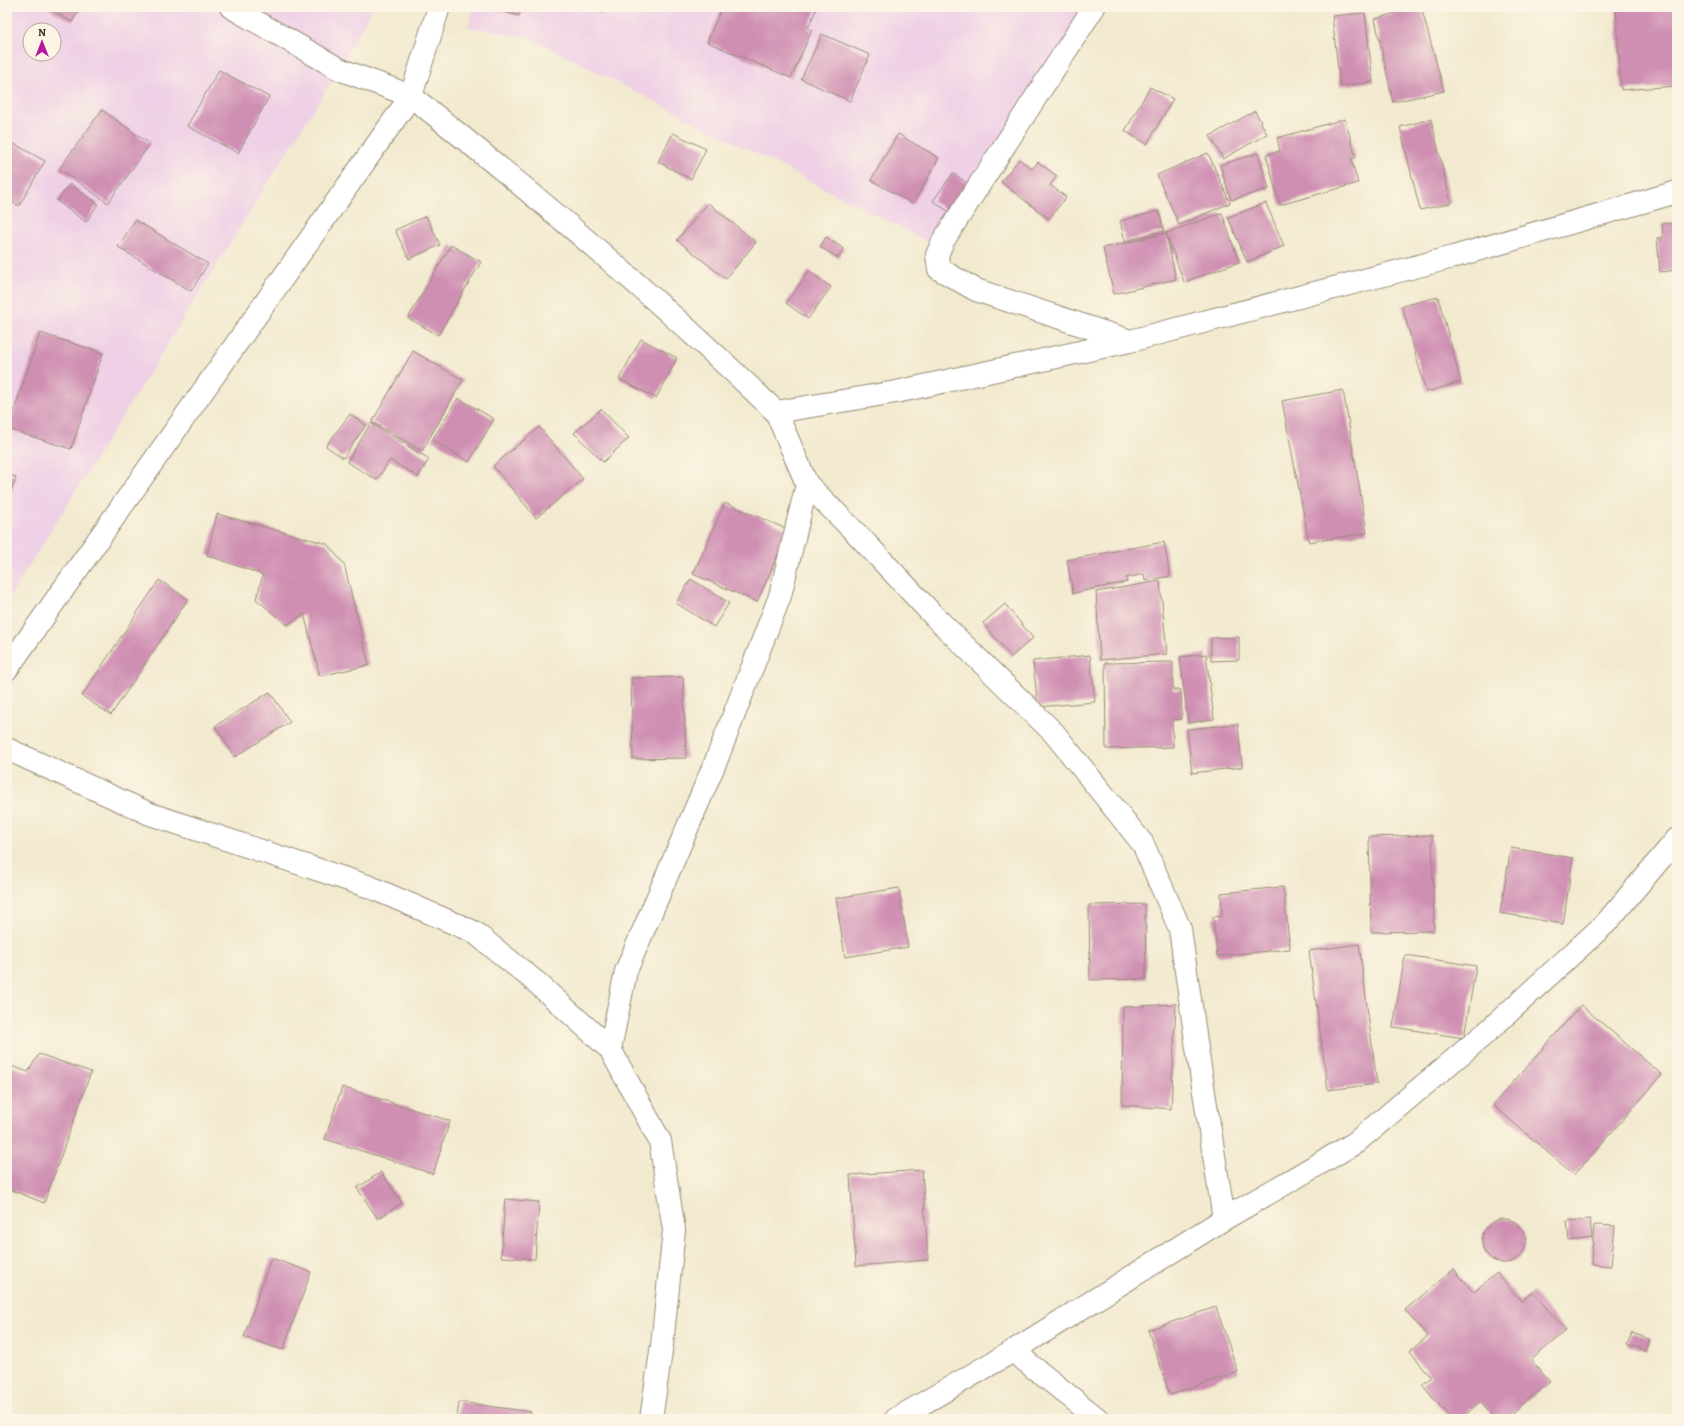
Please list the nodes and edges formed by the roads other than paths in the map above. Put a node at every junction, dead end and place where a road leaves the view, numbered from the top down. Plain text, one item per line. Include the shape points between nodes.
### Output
1 (231, 7) edge
2 (438, 7) edge
3 (1094, 7) edge
4 (411, 96) junction
5 (1677, 192) edge
6 (1130, 342) junction
7 (776, 412) junction
8 (807, 484) junction
9 (7, 669) edge
10 (7, 749) edge
11 (1677, 839) edge
12 (610, 1049) junction
13 (1224, 1219) junction
14 (1013, 1351) junction
15 (651, 1419) edge
16 (896, 1419) edge
17 (1098, 1419) edge

1 - 4 street via 339,68
2 - 4 street
3 - 6 street via 943,241 937,255 939,269 976,290
4 - 7 street via 515,179 713,351
4 - 9 street
5 - 6 street via 1453,257
6 - 7 street via 896,392
7 - 8 street
8 - 12 street via 780,596 716,761 626,971
8 - 13 street via 860,536 934,616 1054,733 1143,844 1180,929
10 - 12 street via 150,814 370,887 474,932 536,982
11 - 13 street via 1606,923 1487,1032 1367,1133 1355,1143
12 - 15 street via 660,1141 674,1230
13 - 14 street
14 - 16 street
14 - 17 street

